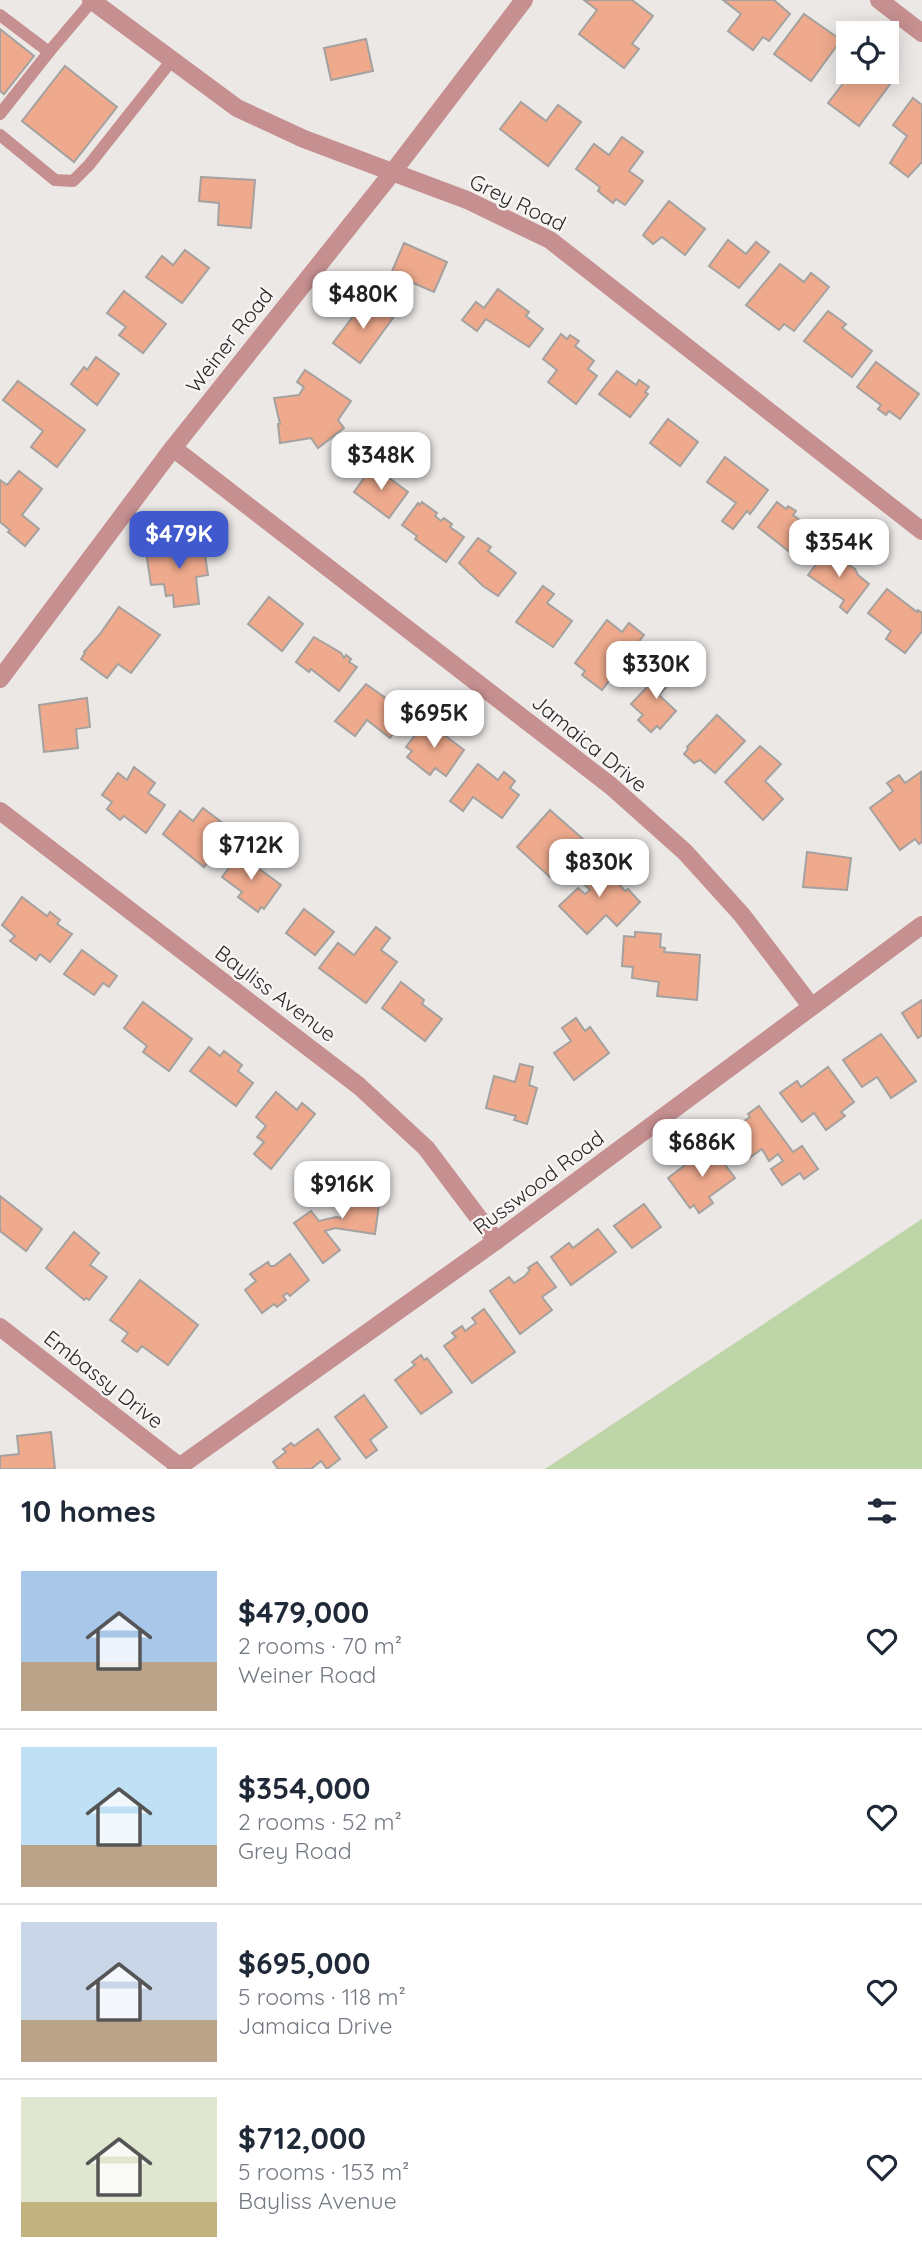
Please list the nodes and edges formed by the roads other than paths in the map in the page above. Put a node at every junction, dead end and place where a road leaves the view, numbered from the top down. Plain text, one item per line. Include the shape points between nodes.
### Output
1 (92, 0) edge
2 (524, 0) edge
3 (878, 0) edge
4 (0, 15) edge
5 (922, 33) edge
6 (49, 52) junction
7 (172, 60) junction
8 (0, 114) edge
9 (0, 135) edge
10 (392, 173) junction
11 (173, 447) junction
12 (922, 531) edge
13 (0, 679) edge
14 (0, 811) edge
15 (922, 925) edge
16 (811, 1006) junction
17 (496, 1241) junction
18 (0, 1327) edge
19 (178, 1467) edge

1 - 6 lane
1 - 7 street, Grey Road
2 - 10 street, Weiner Road
3 - 5 street
4 - 6 lane
6 - 8 lane
7 - 9 lane via 73,181 55,180
7 - 10 street, Grey Road via 237,108
10 - 11 street, Weiner Road
10 - 12 street, Grey Road via 467,200 550,240
11 - 13 street, Weiner Road
11 - 16 street, Jamaica Drive via 611,786 710,879
14 - 17 street, Bayliss Avenue via 359,1086 426,1148
15 - 16 street, Russwood Road
16 - 17 street, Russwood Road
17 - 19 street, Russwood Road
18 - 19 street, Embassy Drive

